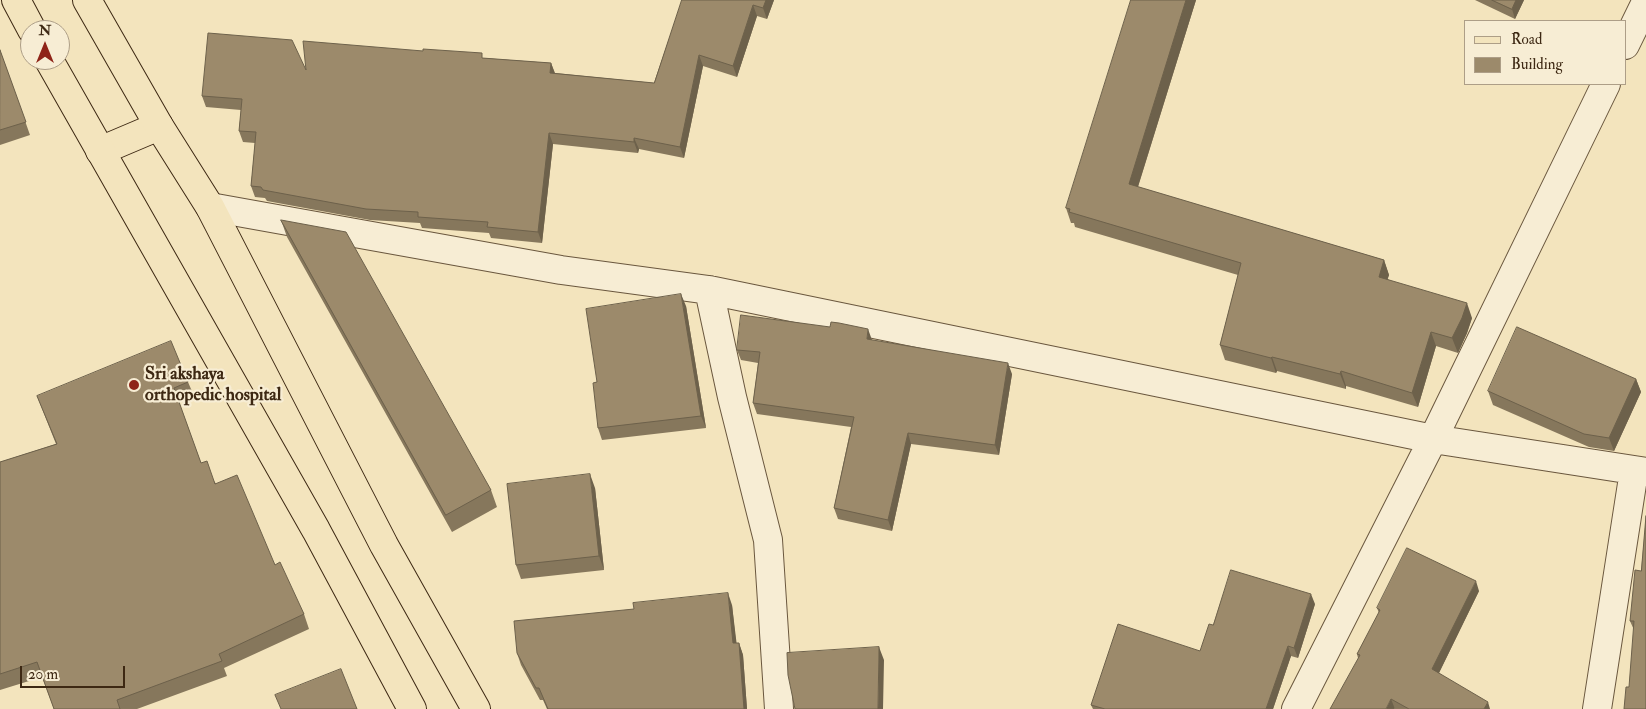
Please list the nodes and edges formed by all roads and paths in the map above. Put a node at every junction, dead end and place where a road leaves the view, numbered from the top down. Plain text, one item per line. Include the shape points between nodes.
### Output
1 (16, 0) edge
2 (87, 0) edge
3 (1646, 2) edge
4 (27, 20) edge
5 (1626, 43) edge
6 (54, 70) edge
7 (1606, 85) edge
8 (159, 126) junction
9 (100, 151) junction
10 (210, 207) junction
11 (709, 290) junction
12 (1433, 439) junction
13 (1640, 472) edge
14 (412, 709) edge
15 (476, 709) edge
16 (779, 709) edge
17 (1296, 709) edge
18 (1597, 709) edge

1 - 4 main road
2 - 8 main road
3 - 5 street
6 - 9 main road
7 - 12 street
8 - 9 main road
8 - 10 main road
9 - 14 main road via 316,530
10 - 11 street via 560,270
10 - 15 main road via 384,545
11 - 12 street
11 - 16 street via 768,540
12 - 13 street
12 - 17 street
13 - 18 street

